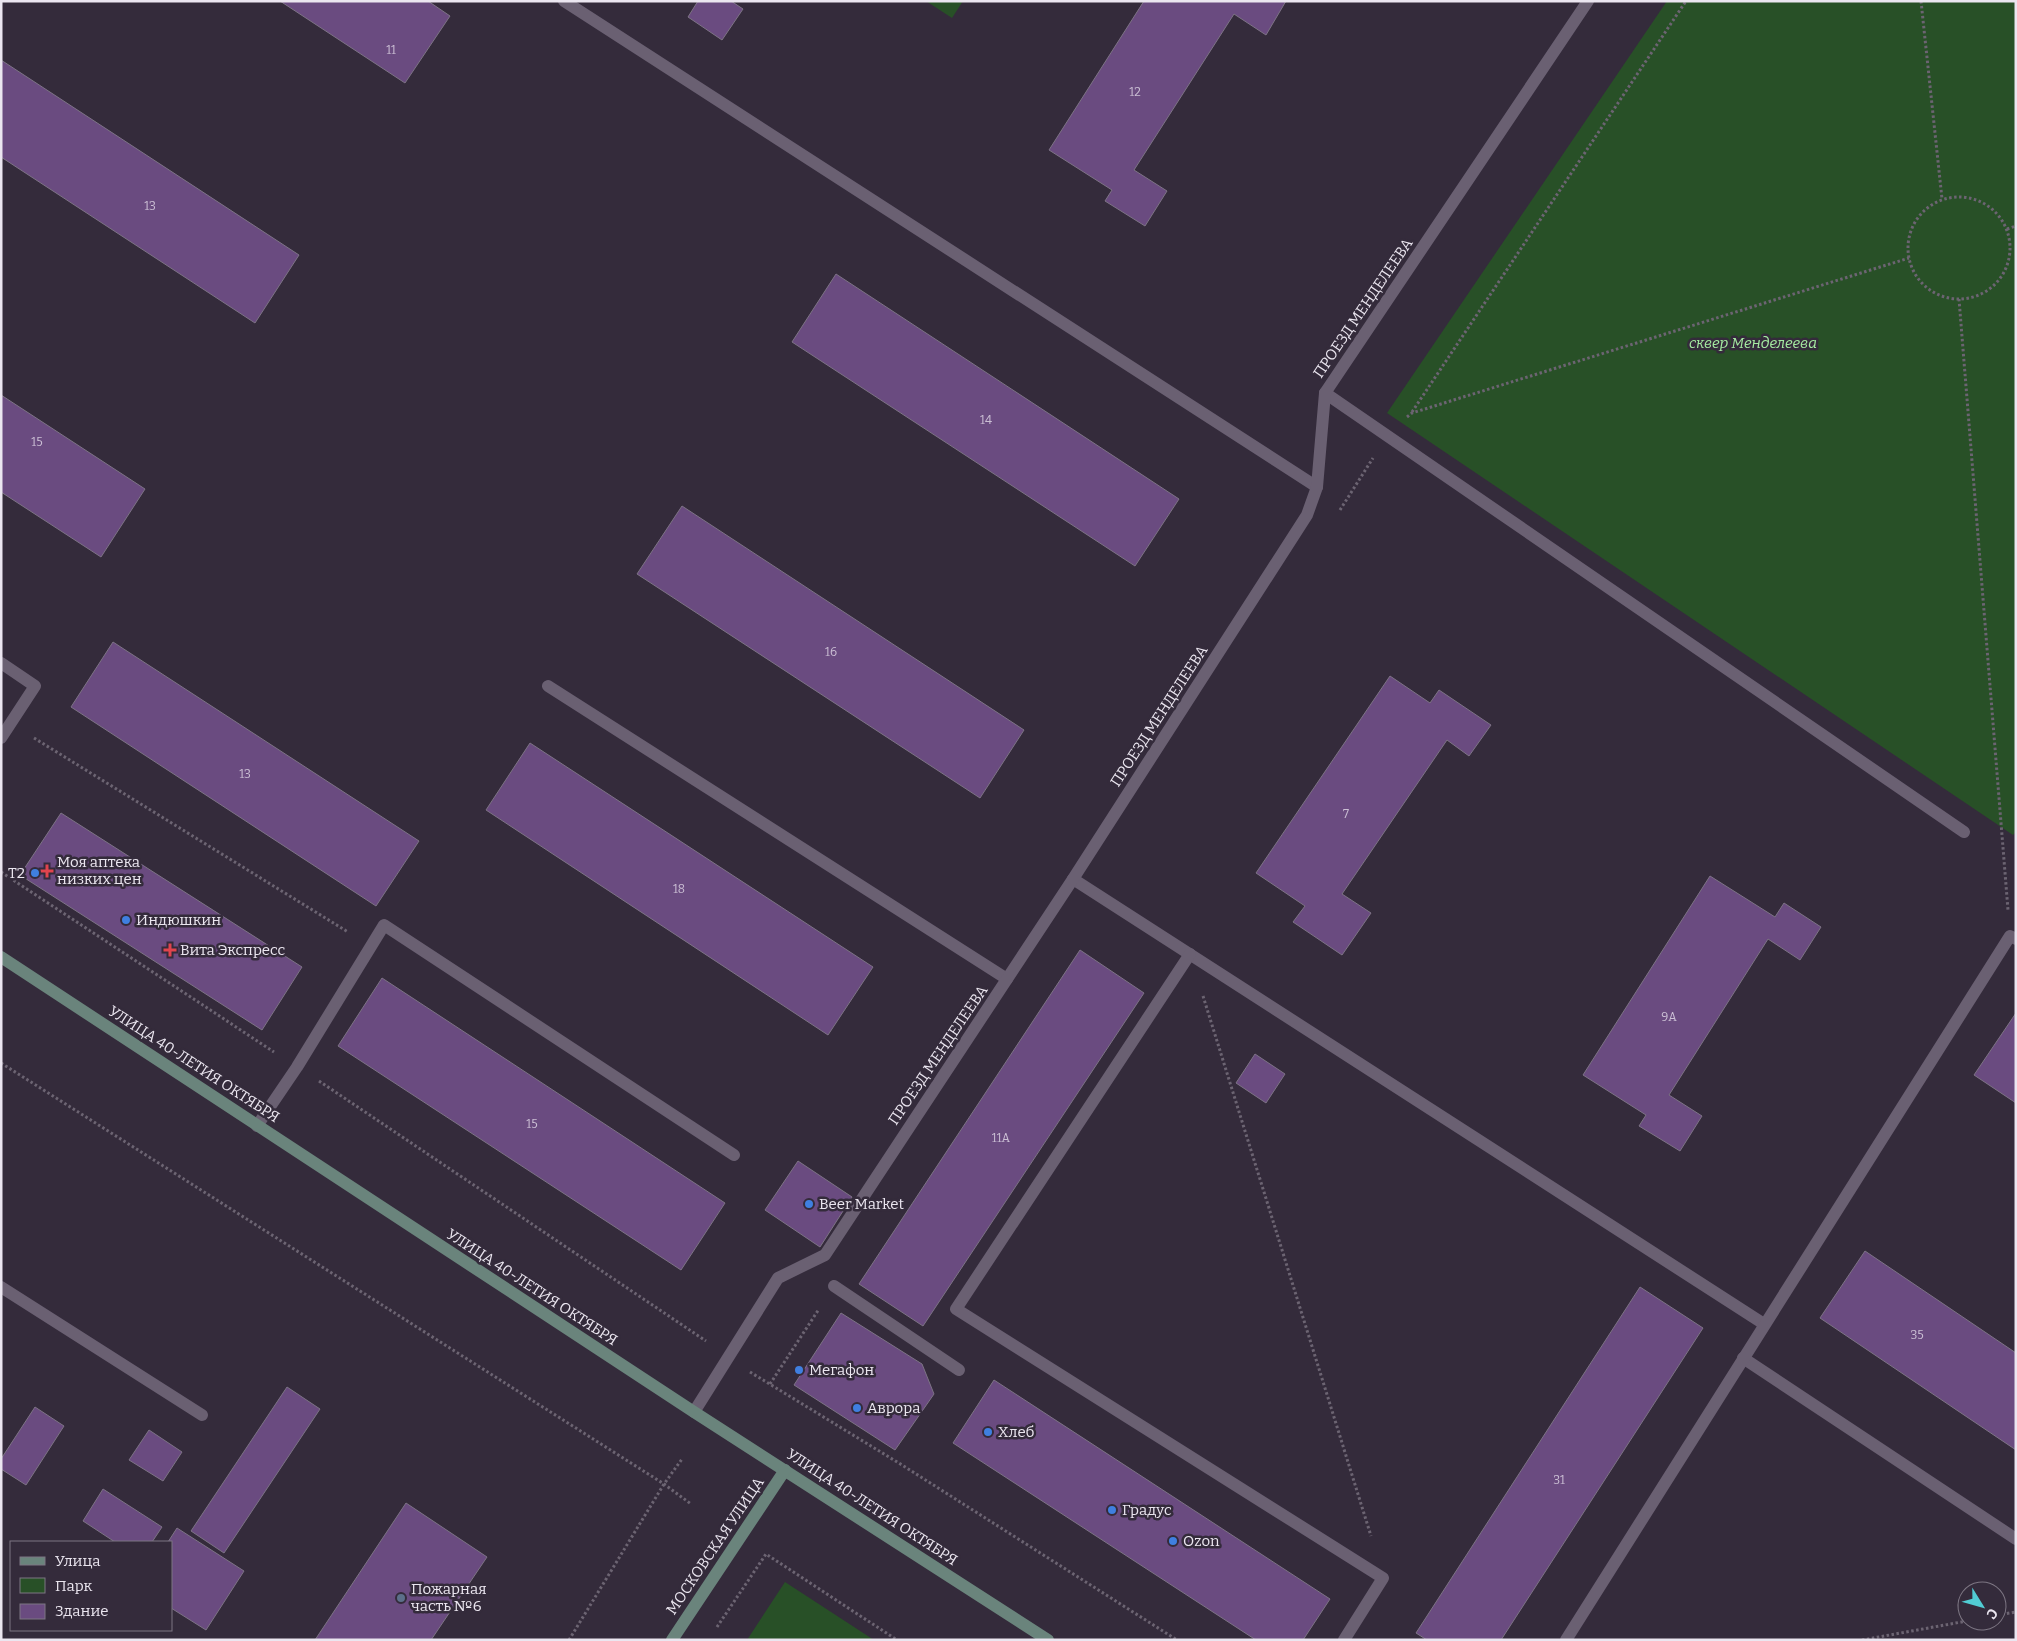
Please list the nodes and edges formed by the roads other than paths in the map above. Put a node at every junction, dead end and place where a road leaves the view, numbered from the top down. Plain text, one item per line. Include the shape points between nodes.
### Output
1 (564, 1) edge
2 (1588, 1) edge
3 (1325, 393) junction
4 (1317, 487) junction
5 (1, 664) edge
6 (548, 686) dead end
7 (1, 738) edge
8 (1964, 832) dead end
9 (1073, 879) junction
10 (2013, 938) edge
11 (1190, 954) junction
12 (1, 957) edge
13 (1007, 979) junction
14 (257, 1126) junction
15 (734, 1155) dead end
16 (834, 1286) dead end
17 (1, 1287) edge
18 (1764, 1324) junction
19 (1744, 1358) junction
20 (959, 1370) dead end
21 (694, 1412) junction
22 (202, 1415) dead end
23 (785, 1470) junction
24 (2016, 1539) edge
25 (672, 1640) edge
26 (1048, 1640) edge
27 (1344, 1640) edge
28 (1566, 1640) edge

1 - 4 street
2 - 3 street, ПРОЕЗД МЕНДЕЛЕЕВА
3 - 4 street, ПРОЕЗД МЕНДЕЛЕЕВА
3 - 8 street
4 - 9 street, ПРОЕЗД МЕНДЕЛЕЕВА via 1307,515
5 - 7 street via 35,686
6 - 13 street
9 - 11 street
9 - 13 street, ПРОЕЗД МЕНДЕЛЕЕВА
10 - 18 street
11 - 18 street
11 - 27 street via 956,1309 1383,1578
12 - 14 main road, УЛИЦА 40-ЛЕТИЯ ОКТЯБРЯ
13 - 21 street, ПРОЕЗД МЕНДЕЛЕЕВА via 824,1255 778,1278
14 - 15 street via 384,925
14 - 21 main road, УЛИЦА 40-ЛЕТИЯ ОКТЯБРЯ
16 - 20 street
17 - 22 street
18 - 19 street
19 - 24 street
19 - 28 street
21 - 23 main road, УЛИЦА 40-ЛЕТИЯ ОКТЯБРЯ
23 - 25 main road, МОСКОВСКАЯ УЛИЦА
23 - 26 main road, УЛИЦА 40-ЛЕТИЯ ОКТЯБРЯ

